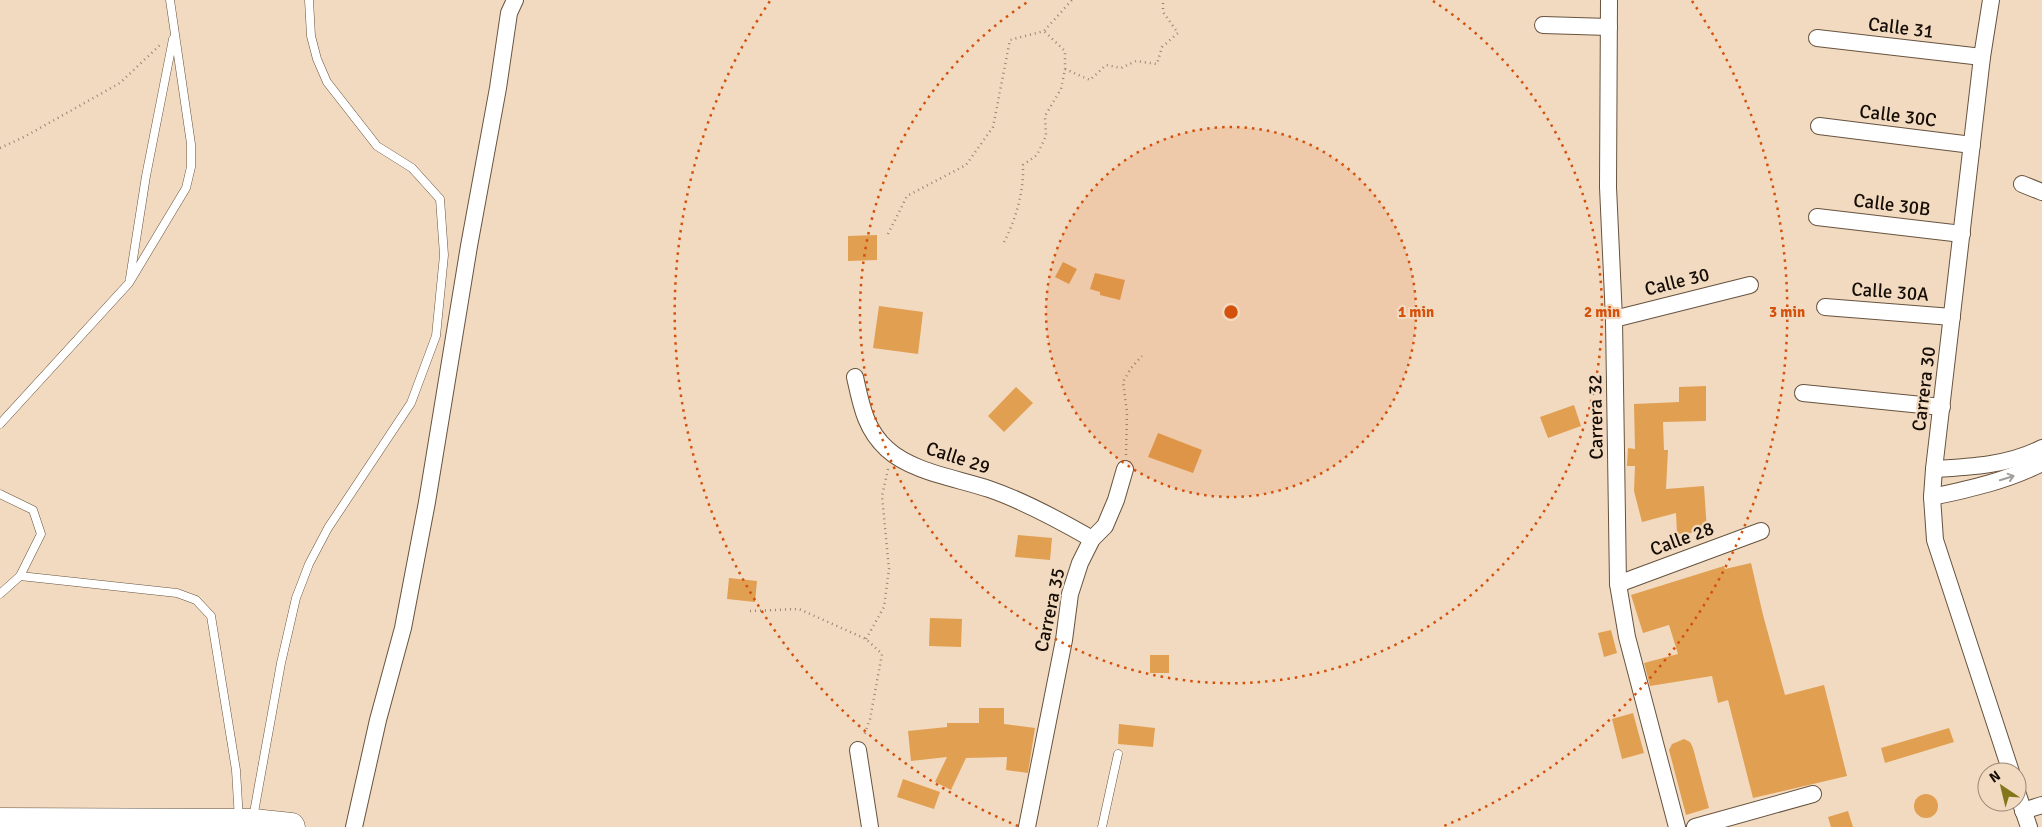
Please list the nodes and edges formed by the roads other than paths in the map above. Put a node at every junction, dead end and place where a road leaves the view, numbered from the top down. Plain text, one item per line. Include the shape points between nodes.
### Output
1 (170, 0) edge
2 (309, 0) edge
3 (515, 0) edge
4 (1609, 0) edge
5 (1990, 0) edge
6 (1542, 24) dead end
7 (1609, 27) junction
8 (174, 32) junction
9 (1816, 38) dead end
10 (1982, 57) junction
11 (1819, 126) dead end
12 (1972, 146) junction
13 (2022, 184) dead end
14 (2042, 192) edge
15 (1817, 217) dead end
16 (1962, 234) junction
17 (129, 283) junction
18 (1750, 285) dead end
19 (1825, 307) dead end
20 (1952, 317) junction
21 (1614, 319) junction
22 (855, 377) dead end
23 (1803, 393) dead end
24 (1942, 407) junction
25 (0, 424) edge
26 (2042, 448) edge
27 (2042, 463) edge
28 (1125, 469) road end
29 (1934, 469) junction
30 (0, 494) edge
31 (1932, 497) junction
32 (1761, 531) dead end
33 (1092, 538) junction
34 (20, 576) junction
35 (1618, 584) junction
36 (0, 594) edge
37 (858, 750) road end
38 (1118, 754) dead end
39 (2007, 762) edge
40 (1813, 794) dead end
41 (2042, 805) edge
42 (2027, 810) edge
43 (2023, 812) edge
44 (0, 822) edge
45 (246, 823) junction
46 (291, 827) edge
47 (354, 827) edge
48 (870, 827) edge
49 (1027, 827) edge
50 (1102, 827) edge
51 (1677, 827) edge
52 (1695, 827) edge
53 (2029, 827) edge

1 - 8 lane
2 - 45 lane via 311,36 327,82 377,146 412,168 440,199 444,255 436,336 411,403 328,528 296,598
3 - 47 street via 509,13 404,628 378,720
4 - 7 street, Carrera 32
5 - 10 street, Carrera 30
6 - 7 street
7 - 21 street, Carrera 32 via 1608,187
8 - 17 lane
8 - 17 lane via 191,144 191,167 186,188
9 - 10 street, Calle 31
10 - 12 street, Carrera 30
11 - 12 street, Calle 30C
12 - 16 street, Carrera 30
13 - 14 street
15 - 16 street, Calle 30B
16 - 20 street, Carrera 30
17 - 25 lane
18 - 21 street, Calle 30
19 - 20 street, Calle 30A
20 - 24 street, Carrera 30
21 - 35 street, Carrera 32
22 - 33 street, Calle 29 via 865,420 885,448 903,462 990,489
23 - 24 street
24 - 29 street, Carrera 30
26 - 29 street via 2007,461
31 -> 27 street via 2024,472
28 - 33 street, Carrera 35 via 1105,526
29 - 31 street, Carrera 30
30 - 34 lane via 33,510 41,534
31 - 39 street, Carrera 30 via 1935,540
32 - 35 street, Calle 28
33 - 49 street, Carrera 35 via 1070,594
34 - 36 lane
34 - 45 lane via 177,593 196,600 211,616
35 - 51 street, Carrera 32 via 1627,637
37 - 48 street
38 - 50 lane
40 - 52 street
41 - 42 street
43 - 53 street
44 - 45 highway
45 - 46 highway

